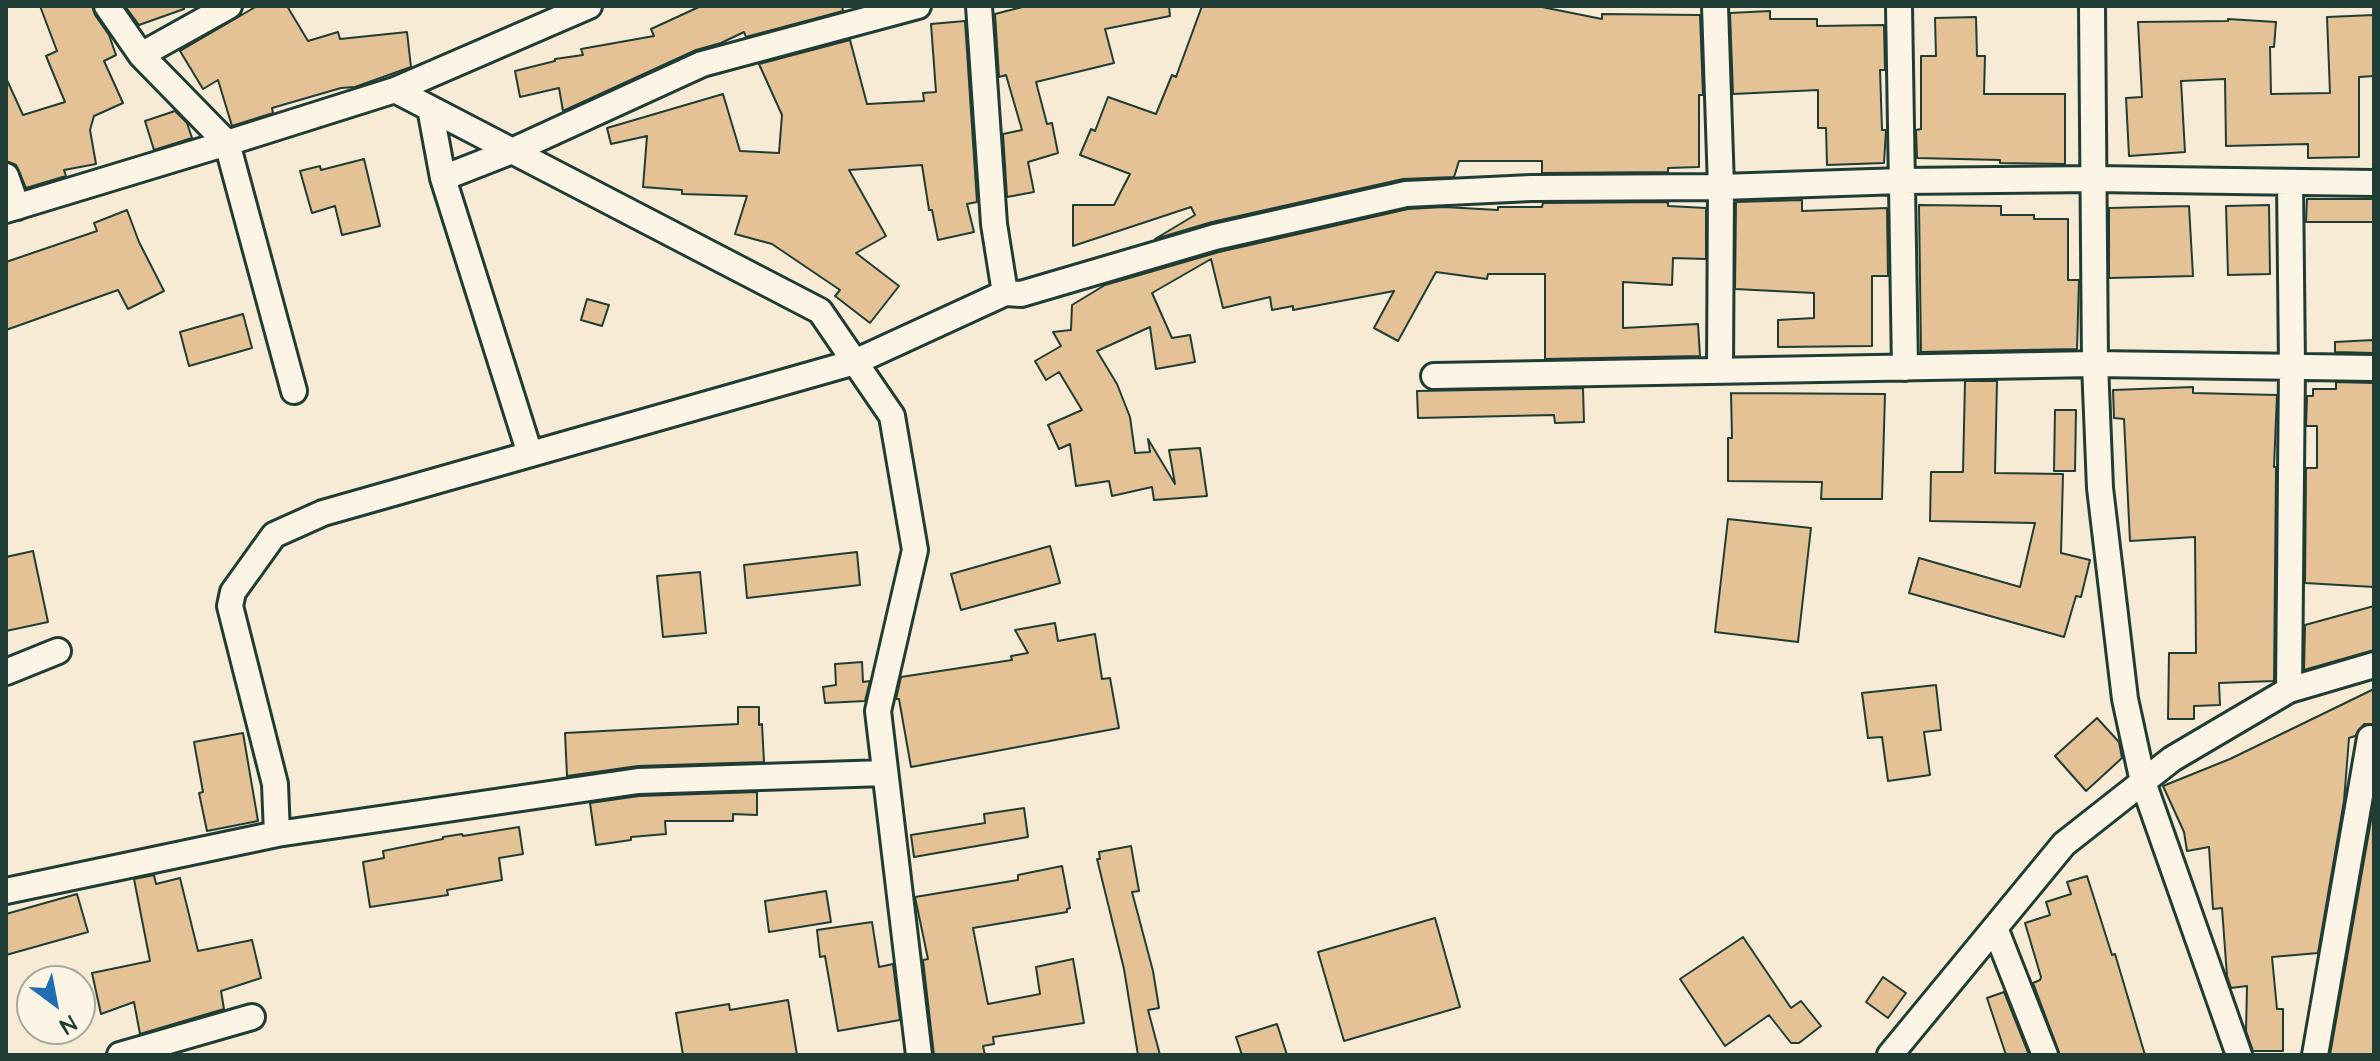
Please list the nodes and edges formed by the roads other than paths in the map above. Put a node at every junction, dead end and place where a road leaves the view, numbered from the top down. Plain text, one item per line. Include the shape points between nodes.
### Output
1 (107, 6) edge
2 (229, 6) edge
3 (589, 6) edge
4 (918, 6) edge
5 (979, 6) edge
6 (1715, 6) edge
7 (1899, 6) edge
8 (2092, 6) edge
9 (141, 55) junction
10 (395, 90) junction
11 (430, 108) junction
12 (227, 143) junction
13 (512, 151) junction
14 (6, 176) edge
15 (443, 178) junction
16 (2094, 179) junction
17 (1902, 181) junction
18 (2290, 182) junction
19 (2374, 183) edge
20 (1721, 187) junction
21 (12, 208) edge
22 (1005, 293) junction
23 (855, 362) junction
24 (2095, 364) junction
25 (2292, 366) junction
26 (1905, 368) junction
27 (2374, 368) edge
28 (1720, 370) junction
29 (1434, 376) dead end
30 (294, 391) dead end
31 (530, 454) junction
32 (58, 651) dead end
33 (2374, 665) edge
34 (6, 672) edge
35 (2289, 690) junction
36 (2370, 738) dead end
37 (885, 773) junction
38 (2143, 782) junction
39 (277, 834) junction
40 (6, 891) edge
41 (1995, 928) junction
42 (252, 1017) dead end
43 (120, 1055) edge
44 (919, 1055) edge
45 (1890, 1055) edge
46 (2045, 1055) edge
47 (2239, 1055) edge
48 (2315, 1055) edge

1 - 9 street
2 - 9 street
3 - 10 street
4 - 13 street via 702,64
5 - 22 street via 994,224
6 - 20 street
7 - 17 street
8 - 16 street
9 - 12 street
10 - 11 street
10 - 12 street
11 - 13 street
11 - 15 street
12 - 21 street
12 - 30 street
13 - 15 street
13 - 23 street via 820,311
14 - 21 street
15 - 31 street
16 - 17 street
16 - 18 street
16 - 24 street
17 - 20 street
17 - 26 street
18 - 19 street
18 - 25 street
20 - 22 street via 1406,194 1215,237 1021,294
20 - 28 street
22 - 23 street
23 - 31 street
23 - 37 street via 892,416 915,550 878,711
24 - 25 street
24 - 26 street
24 - 38 street via 2100,488 2125,699
25 - 27 street
25 - 35 street
26 - 28 street
28 - 29 street
31 - 39 street via 311,518 274,535 233,592 232,622 275,784
32 - 34 street
33 - 35 street
35 - 38 street
36 - 48 street
37 - 39 street via 638,781
37 - 44 street
38 - 41 street via 2064,844
38 - 47 street
39 - 40 street
41 - 45 street
41 - 46 street
42 - 43 street

